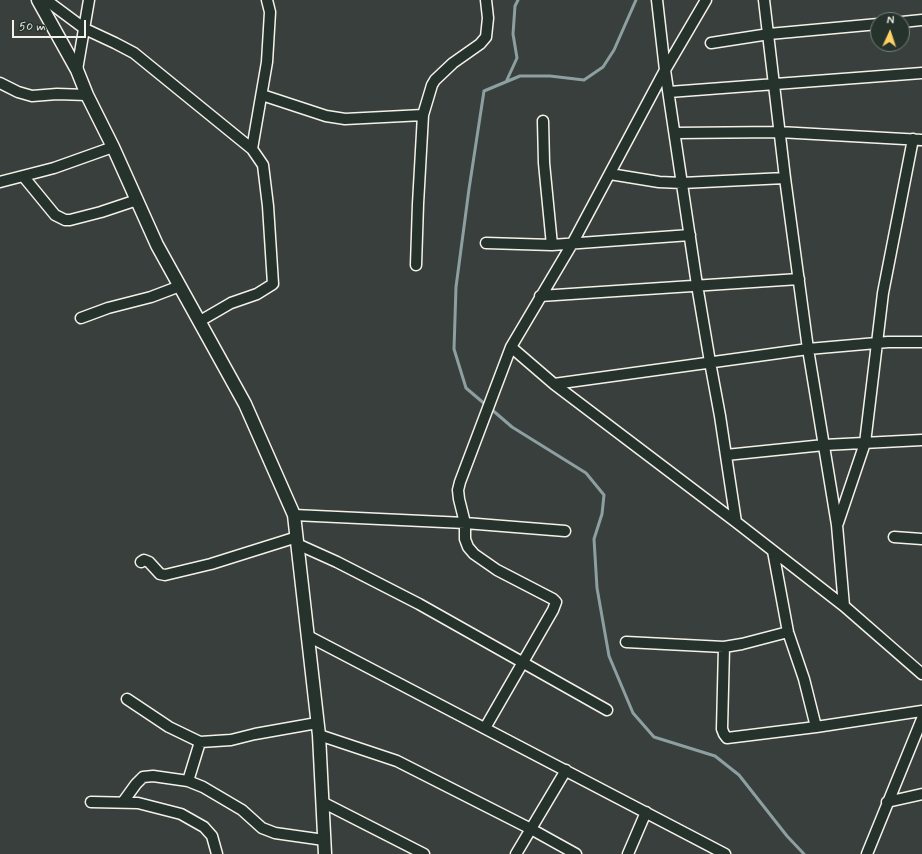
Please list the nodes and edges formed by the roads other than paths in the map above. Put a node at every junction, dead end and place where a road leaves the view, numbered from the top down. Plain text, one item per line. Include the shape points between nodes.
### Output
1 (38, 0) edge
2 (46, 0) edge
3 (89, 0) edge
4 (267, 0) edge
5 (486, 0) edge
6 (657, 0) edge
7 (706, 0) edge
8 (764, 0) edge
9 (922, 20) edge
10 (910, 21) edge
11 (870, 25) edge
12 (84, 29) junction
13 (769, 34) junction
14 (711, 43) dead end
15 (77, 70) junction
16 (665, 70) junction
17 (922, 74) edge
18 (0, 83) edge
19 (774, 85) junction
20 (669, 92) junction
21 (86, 95) junction
22 (262, 95) junction
23 (423, 115) junction
24 (543, 121) dead end
25 (779, 132) junction
26 (675, 133) junction
27 (918, 140) edge
28 (113, 147) junction
29 (252, 149) junction
30 (610, 174) junction
31 (23, 176) junction
32 (785, 178) junction
33 (0, 182) edge
34 (682, 183) junction
35 (137, 200) junction
36 (690, 234) junction
37 (486, 243) dead end
38 (572, 244) junction
39 (552, 245) junction
40 (416, 265) dead end
41 (799, 279) junction
42 (697, 285) junction
43 (180, 286) junction
44 (540, 296) junction
45 (81, 318) dead end
46 (200, 321) junction
47 (922, 342) edge
48 (877, 343) junction
49 (511, 347) junction
50 (808, 349) junction
51 (710, 362) junction
52 (554, 384) junction
53 (922, 440) edge
54 (865, 443) junction
55 (824, 445) junction
56 (726, 456) junction
57 (294, 516) junction
58 (736, 522) junction
59 (465, 523) junction
60 (837, 525) junction
61 (565, 532) dead end
62 (894, 537) dead end
63 (922, 539) edge
64 (297, 540) junction
65 (773, 551) junction
66 (141, 562) dead end
67 (844, 606) junction
68 (788, 632) junction
69 (308, 636) junction
70 (626, 642) dead end
71 (724, 647) junction
72 (523, 663) junction
73 (922, 674) edge
74 (127, 699) dead end
75 (607, 710) dead end
76 (922, 711) edge
77 (922, 719) edge
78 (816, 727) junction
79 (486, 728) junction
80 (318, 729) junction
81 (200, 742) junction
82 (566, 770) junction
83 (188, 781) junction
84 (922, 794) edge
85 (91, 802) dead end
86 (123, 802) junction
87 (322, 802) junction
88 (887, 802) junction
89 (646, 812) junction
90 (530, 829) junction
91 (324, 840) junction
92 (217, 854) edge
93 (325, 854) edge
94 (424, 854) edge
95 (516, 854) edge
96 (576, 854) edge
97 (628, 854) edge
98 (725, 854) edge
99 (866, 854) edge

1 - 15 street
2 - 12 street
3 - 12 street
4 - 22 street via 270,12
5 - 23 street via 486,36 480,44 453,63 435,80
6 - 16 street
7 - 16 street
8 - 13 street
9 - 10 street
11 - 13 street
12 - 15 street
12 - 29 street via 134,53
13 - 14 street
13 - 19 street
15 - 21 street
16 - 20 street
16 - 30 street
17 - 19 street
18 - 21 street via 32,96
19 - 20 street
19 - 25 street
20 - 26 street
21 - 28 street
22 - 23 street via 346,120
22 - 29 street
23 - 40 street
24 - 39 street via 544,163
25 - 26 street
25 - 27 street
25 - 32 street
26 - 34 street
27 - 48 street via 883,293
28 - 31 street
28 - 35 street
29 - 46 street via 263,165 273,284 257,294 231,303
30 - 34 street
30 - 38 street
31 - 33 street
31 - 35 street via 55,215 65,220
32 - 34 street
32 - 41 street
34 - 36 street
35 - 43 street
36 - 38 street
36 - 42 street
37 - 39 street
38 - 39 street
38 - 44 street
41 - 42 street
41 - 50 street
42 - 44 street
42 - 51 street
43 - 45 street
43 - 46 street
44 - 49 street
46 - 57 street via 244,404
47 - 48 street
48 - 50 street
48 - 54 street
49 - 52 street
49 - 59 street via 460,482 458,490
50 - 51 street
50 - 55 street
51 - 52 street
51 - 56 street
52 - 58 street
53 - 54 street
54 - 55 street
54 - 60 street
55 - 56 street
55 - 60 street
56 - 58 street
57 - 59 street
57 - 64 street
58 - 65 street
59 - 61 street
59 - 72 street via 465,539 474,554 556,602
60 - 67 street
62 - 63 street
64 - 66 street via 165,575 160,574 150,562
64 - 69 street
64 - 72 street via 419,604
65 - 67 street
65 - 68 street
67 - 73 street
68 - 71 street
68 - 78 street via 804,679
69 - 79 street
69 - 80 street
70 - 71 street
71 - 78 street via 722,729 727,738
72 - 75 street
72 - 79 street
74 - 81 street via 168,727
76 - 78 street
77 - 88 street
79 - 82 street
80 - 81 street
80 - 87 street
80 - 90 street via 397,761
81 - 83 street
82 - 89 street
82 - 90 street
83 - 86 street via 143,777
83 - 91 street via 242,810 262,828 275,833
84 - 88 street
85 - 86 street
86 - 92 street via 138,803 181,814 204,827 212,836
87 - 91 street
87 - 94 street
88 - 99 street
89 - 97 street
89 - 98 street
90 - 95 street
90 - 96 street
91 - 93 street

